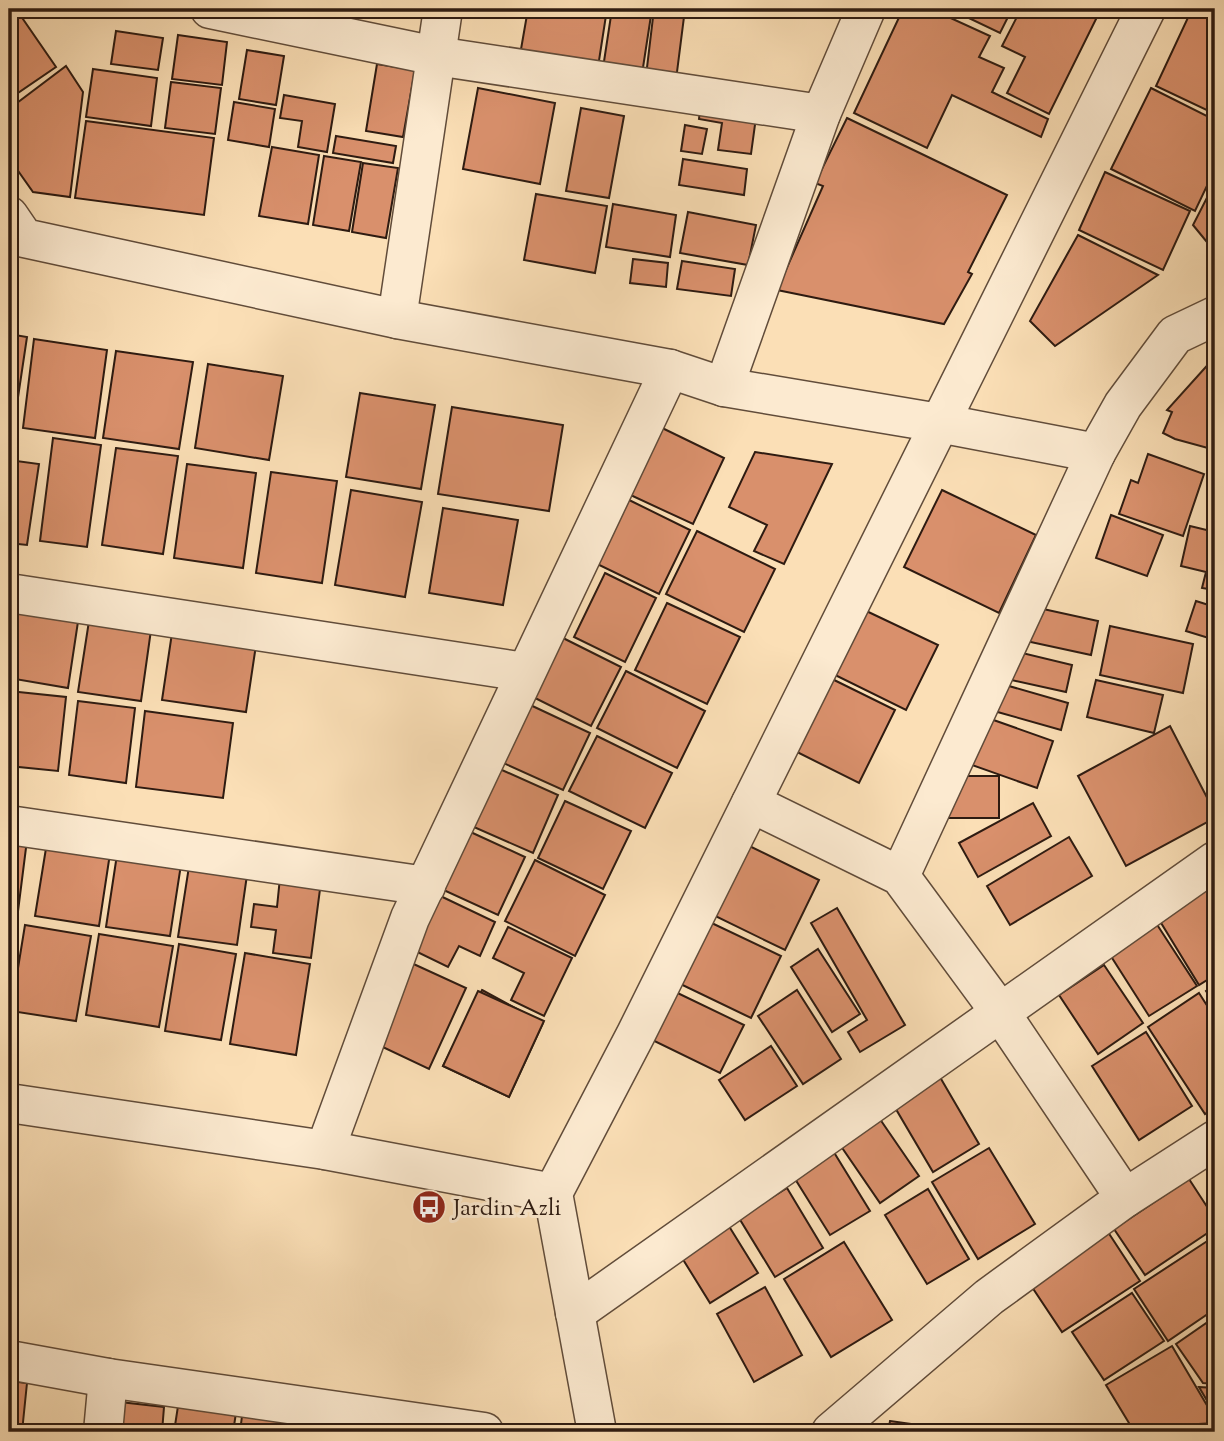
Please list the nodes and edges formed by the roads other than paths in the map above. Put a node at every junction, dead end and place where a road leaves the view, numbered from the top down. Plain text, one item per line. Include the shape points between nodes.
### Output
1 (210, 9) edge
2 (443, 9) edge
3 (866, 9) edge
4 (1146, 9) edge
5 (436, 56) junction
6 (821, 114) junction
7 (14, 235) edge
8 (1215, 316) edge
9 (397, 319) junction
10 (670, 369) junction
11 (723, 387) junction
12 (939, 423) junction
13 (1096, 453) junction
14 (9, 593) edge
15 (525, 672) junction
16 (751, 803) junction
17 (9, 825) edge
18 (1215, 861) edge
19 (900, 876) junction
20 (426, 886) junction
21 (1000, 1012) junction
22 (9, 1103) edge
23 (325, 1150) junction
24 (1209, 1156) edge
25 (553, 1193) junction
26 (1125, 1198) junction
27 (575, 1312) junction
28 (9, 1360) edge
29 (108, 1378) junction
30 (103, 1432) edge
31 (484, 1432) edge
32 (597, 1432) edge
33 (831, 1432) edge

1 - 5 street
2 - 5 street
3 - 6 street
4 - 12 street
5 - 6 street
5 - 9 street
6 - 11 street
7 - 9 street
8 - 13 street via 1175,335 1123,405
9 - 10 street
10 - 11 street
10 - 15 street
11 - 12 street
12 - 13 street
12 - 16 street
13 - 19 street
14 - 15 street
15 - 20 street
16 - 19 street
16 - 25 street
17 - 20 street
18 - 21 street
19 - 21 street
20 - 23 street via 410,918
21 - 26 street
21 - 27 street
22 - 23 street
23 - 25 street
24 - 26 street
25 - 27 street
26 - 33 street via 989,1297
27 - 32 street
28 - 29 street
29 - 30 street
29 - 31 street

